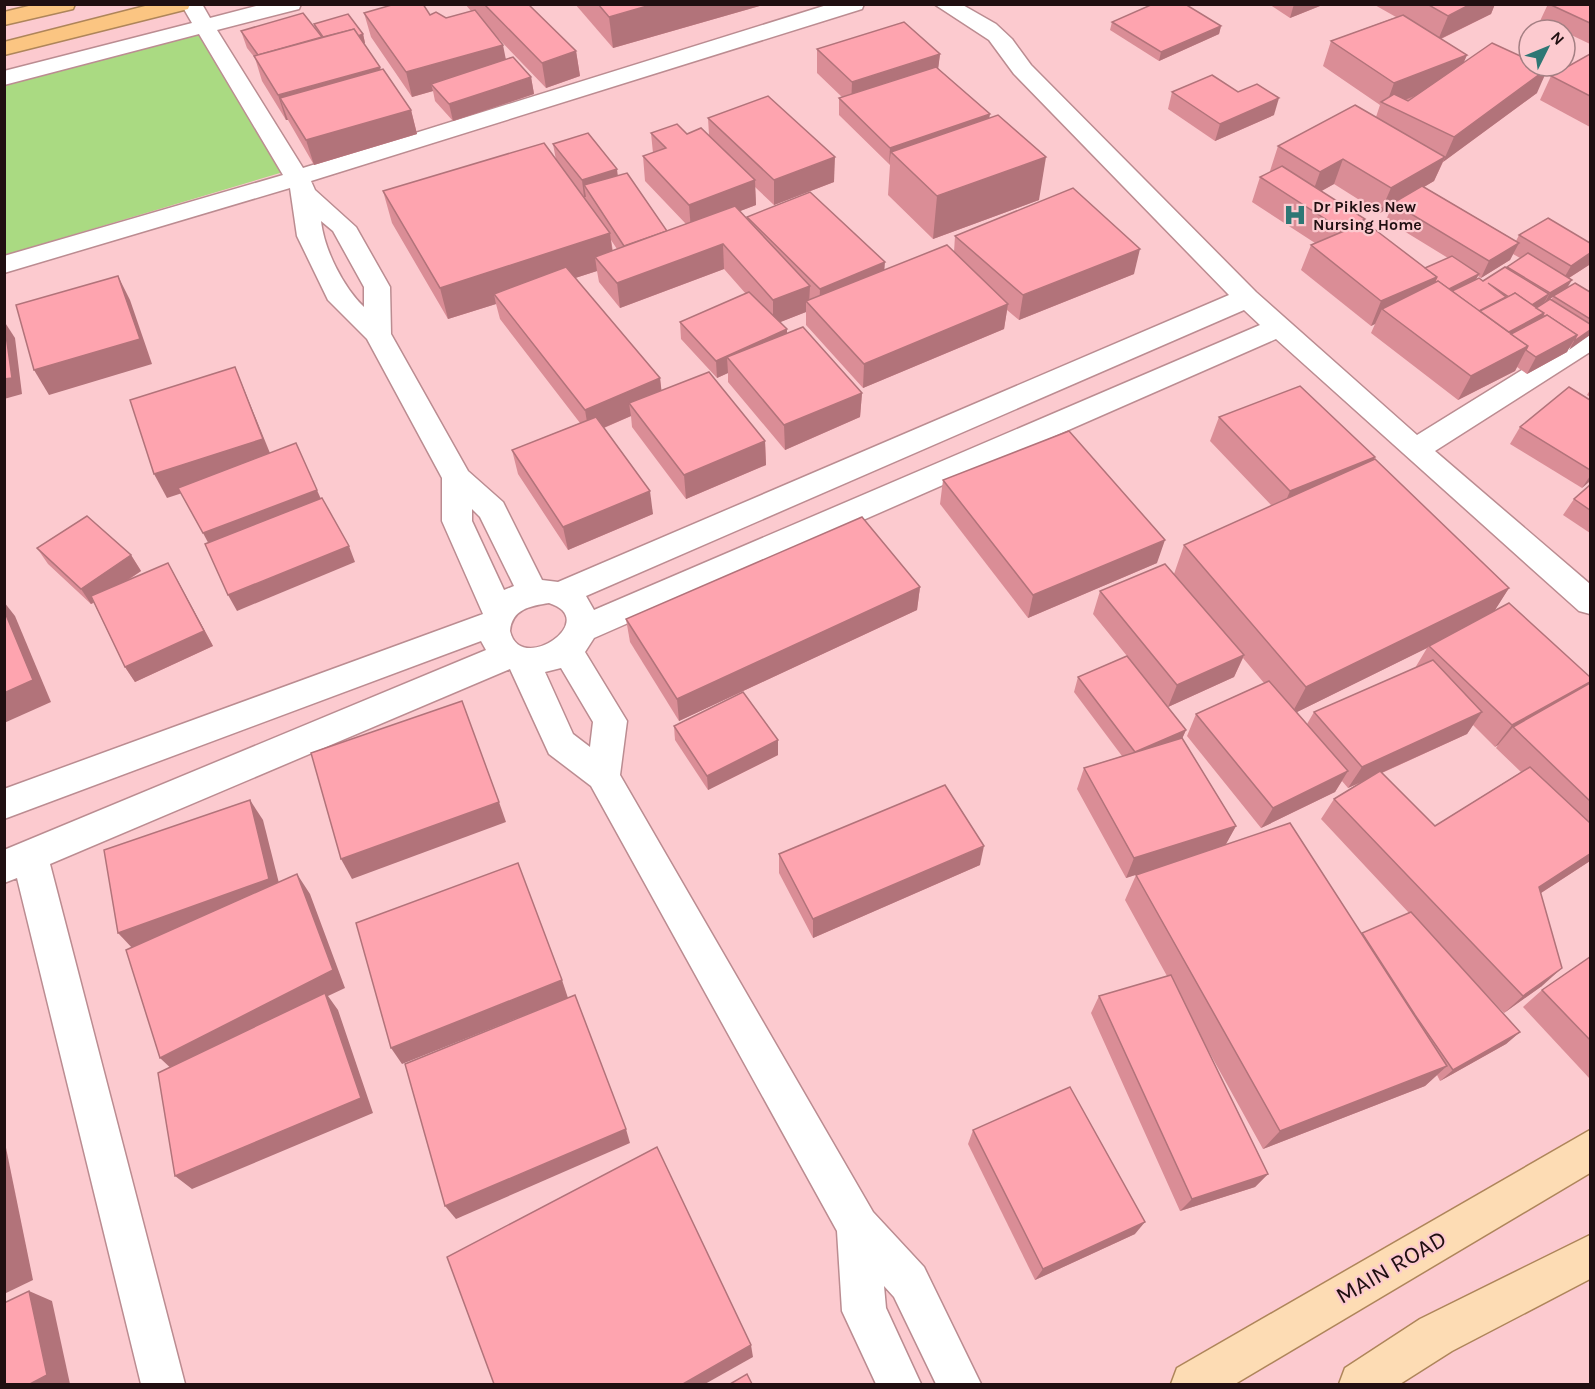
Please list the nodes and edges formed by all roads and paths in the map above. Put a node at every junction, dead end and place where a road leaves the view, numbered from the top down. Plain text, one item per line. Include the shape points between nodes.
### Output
1 (64, 4) edge
2 (180, 4) edge
3 (191, 4) edge
4 (291, 4) edge
5 (854, 4) edge
6 (944, 5) edge
7 (4, 20) edge
8 (204, 27) junction
9 (4, 49) edge
10 (4, 78) edge
11 (301, 186) junction
12 (4, 265) edge
13 (1247, 298) junction
14 (1279, 327) junction
15 (378, 334) junction
16 (1590, 340) edge
17 (1415, 450) junction
18 (457, 477) junction
19 (546, 593) junction
20 (1590, 602) edge
21 (497, 618) junction
22 (574, 640) junction
23 (516, 657) junction
24 (603, 776) junction
25 (4, 804) edge
26 (17, 862) edge
27 (1590, 1150) edge
28 (858, 1227) junction
29 (1590, 1256) edge
30 (163, 1384) edge
31 (899, 1384) edge
32 (958, 1384) edge
33 (1193, 1384) edge
34 (1361, 1384) edge

1 - 7 highway
2 - 9 highway
3 - 8 street
4 - 8 street
5 - 11 street
6 - 13 street via 960,32 986,54 1022,69
8 - 10 street
8 - 11 street
11 - 12 street
11 - 15 street via 310,236 341,300
11 - 15 street via 343,227 377,287
13 - 14 street
13 - 19 street
14 - 17 street
14 - 22 street
15 - 18 street
16 - 17 street
17 - 20 street
18 - 19 street via 492,510
18 - 21 street via 457,521
19 - 21 street via 508,603
19 - 22 street via 579,608
21 - 23 street via 494,635 500,646
21 - 25 street
22 - 23 street via 538,661
22 - 24 street via 610,721
23 - 24 street via 561,744
23 - 26 street
24 - 28 street
26 - 30 street
27 - 33 main road, MAIN ROAD
28 - 31 street via 864,1311
28 - 32 street via 909,1282
29 - 34 main road via 1436,1335

